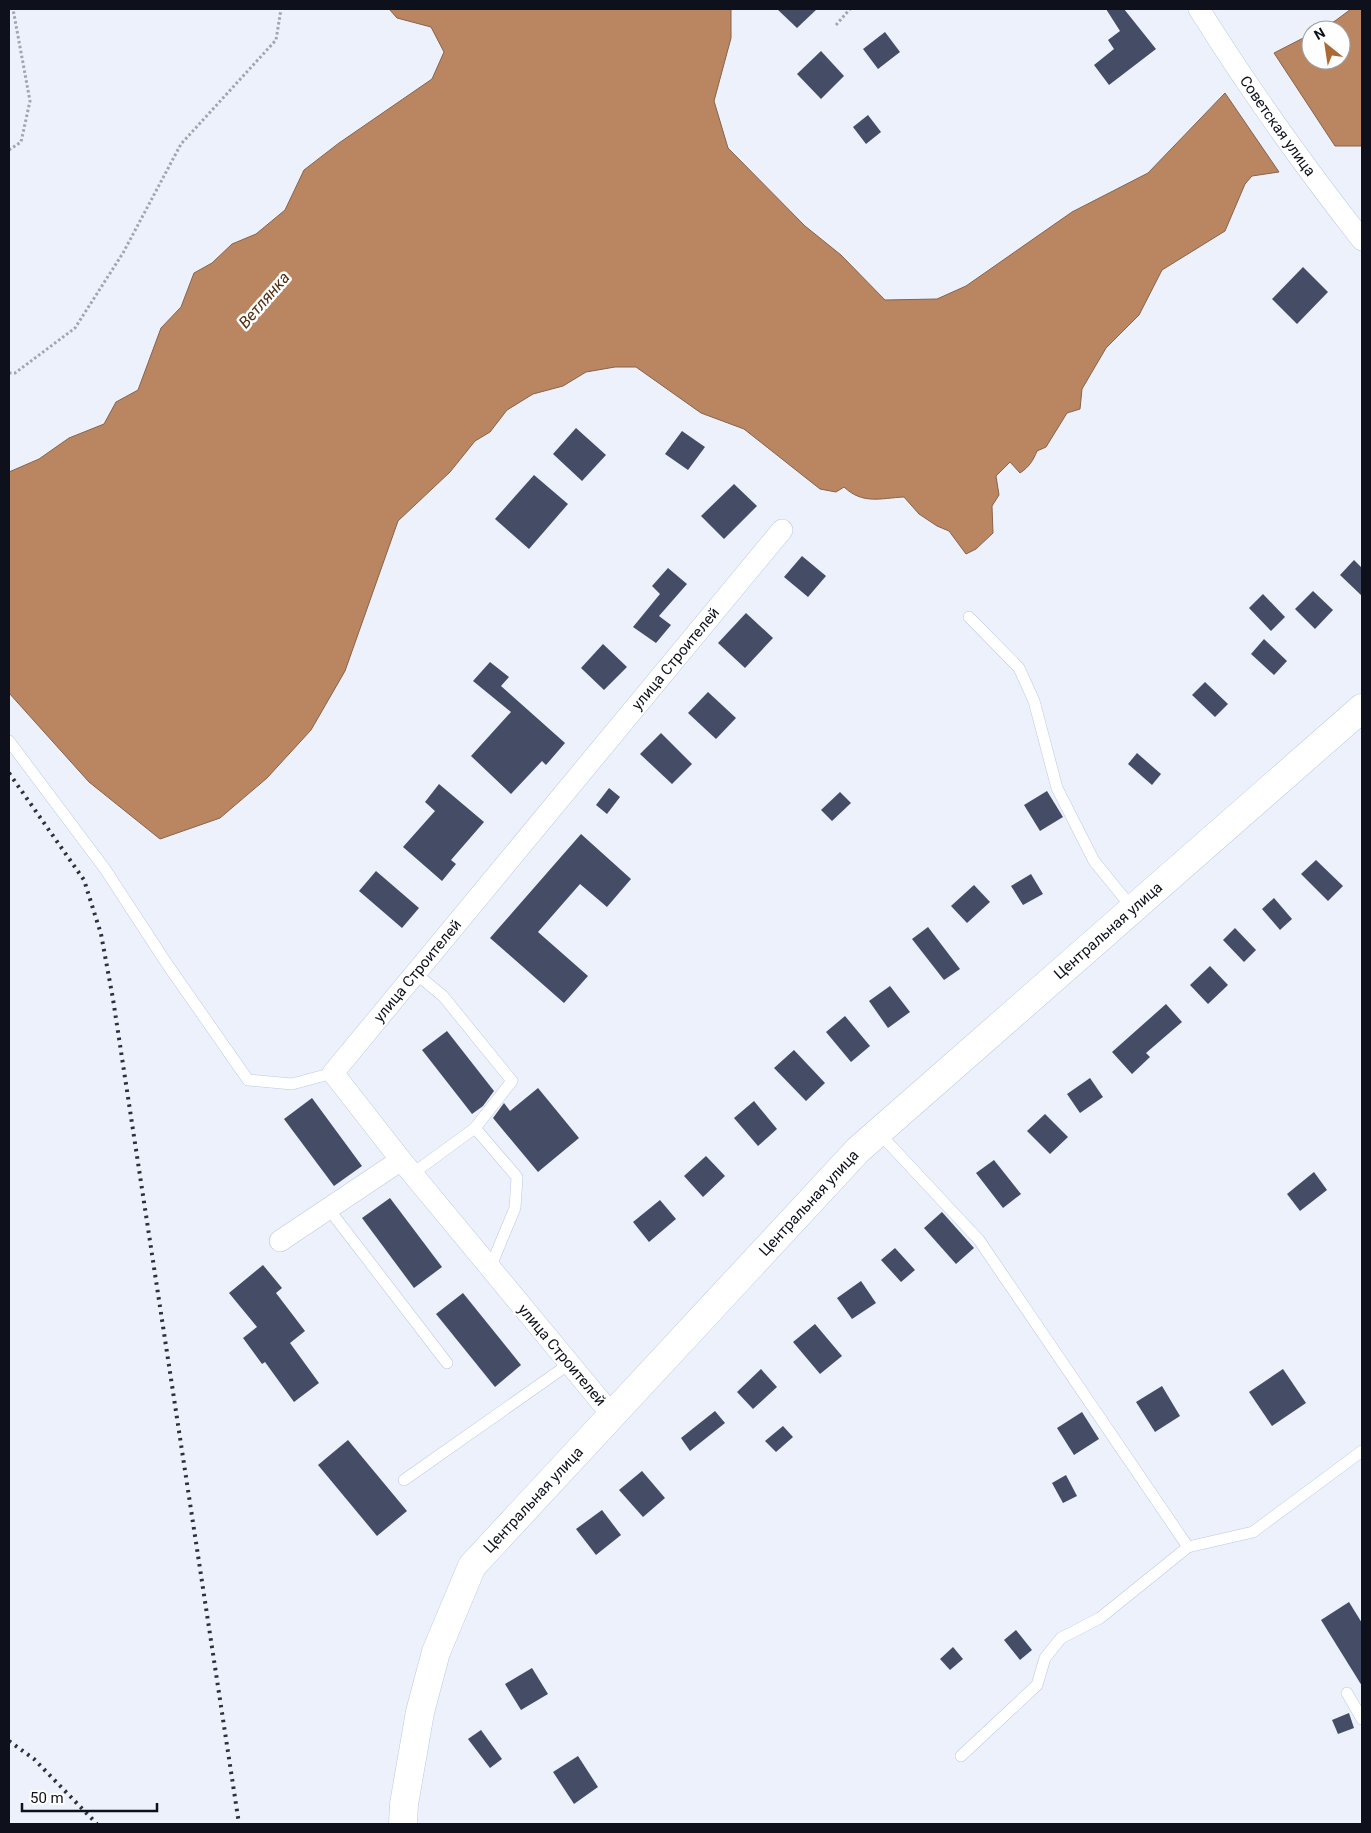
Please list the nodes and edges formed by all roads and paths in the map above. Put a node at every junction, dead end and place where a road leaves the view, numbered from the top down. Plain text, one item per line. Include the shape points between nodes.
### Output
1 (13, 9) edge
2 (281, 9) edge
3 (850, 9) edge
4 (1199, 9) edge
5 (836, 25) dead end
6 (9, 150) edge
7 (1362, 240) edge
8 (9, 373) edge
9 (782, 530) dead end
10 (969, 618) dead end
11 (1362, 708) edge
12 (9, 741) edge
13 (1133, 909) junction
14 (415, 973) junction
15 (333, 1073) junction
16 (475, 1128) junction
17 (878, 1132) junction
18 (407, 1167) junction
19 (328, 1208) junction
20 (280, 1241) dead end
21 (490, 1268) junction
22 (447, 1363) dead end
23 (569, 1364) junction
24 (612, 1415) junction
25 (1362, 1451) edge
26 (404, 1480) dead end
27 (1188, 1547) junction
28 (1347, 1693) dead end
29 (1362, 1719) edge
30 (961, 1756) dead end
31 (403, 1814) edge

1 - 6 path via 30,101 21,142
2 - 8 path via 276,40 181,144 123,253 75,328 15,373
3 - 5 path
4 - 7 street, Советская улица via 1228,56 1319,185
9 - 14 street, улица Строителей
10 - 13 lane via 1019,668 1034,700 1057,788 1094,861
11 - 13 main road, Центральная улица
12 - 15 lane via 105,869 248,1080 292,1084
13 - 17 main road, Центральная улица
14 - 15 street, улица Строителей
14 - 16 lane via 442,996 512,1081
15 - 18 street, улица Строителей
16 - 18 lane
16 - 21 lane via 516,1177 516,1208
17 - 24 main road, Центральная улица
17 - 27 lane via 979,1240
18 - 19 street
18 - 21 street, улица Строителей
19 - 20 street
19 - 22 lane
21 - 23 street, улица Строителей
23 - 24 street, улица Строителей
23 - 26 lane
24 - 31 main road, Центральная улица via 472,1566 436,1652 420,1712
25 - 27 lane via 1253,1532
27 - 30 lane via 1100,1618 1061,1638 1045,1658 1037,1685
28 - 29 lane

